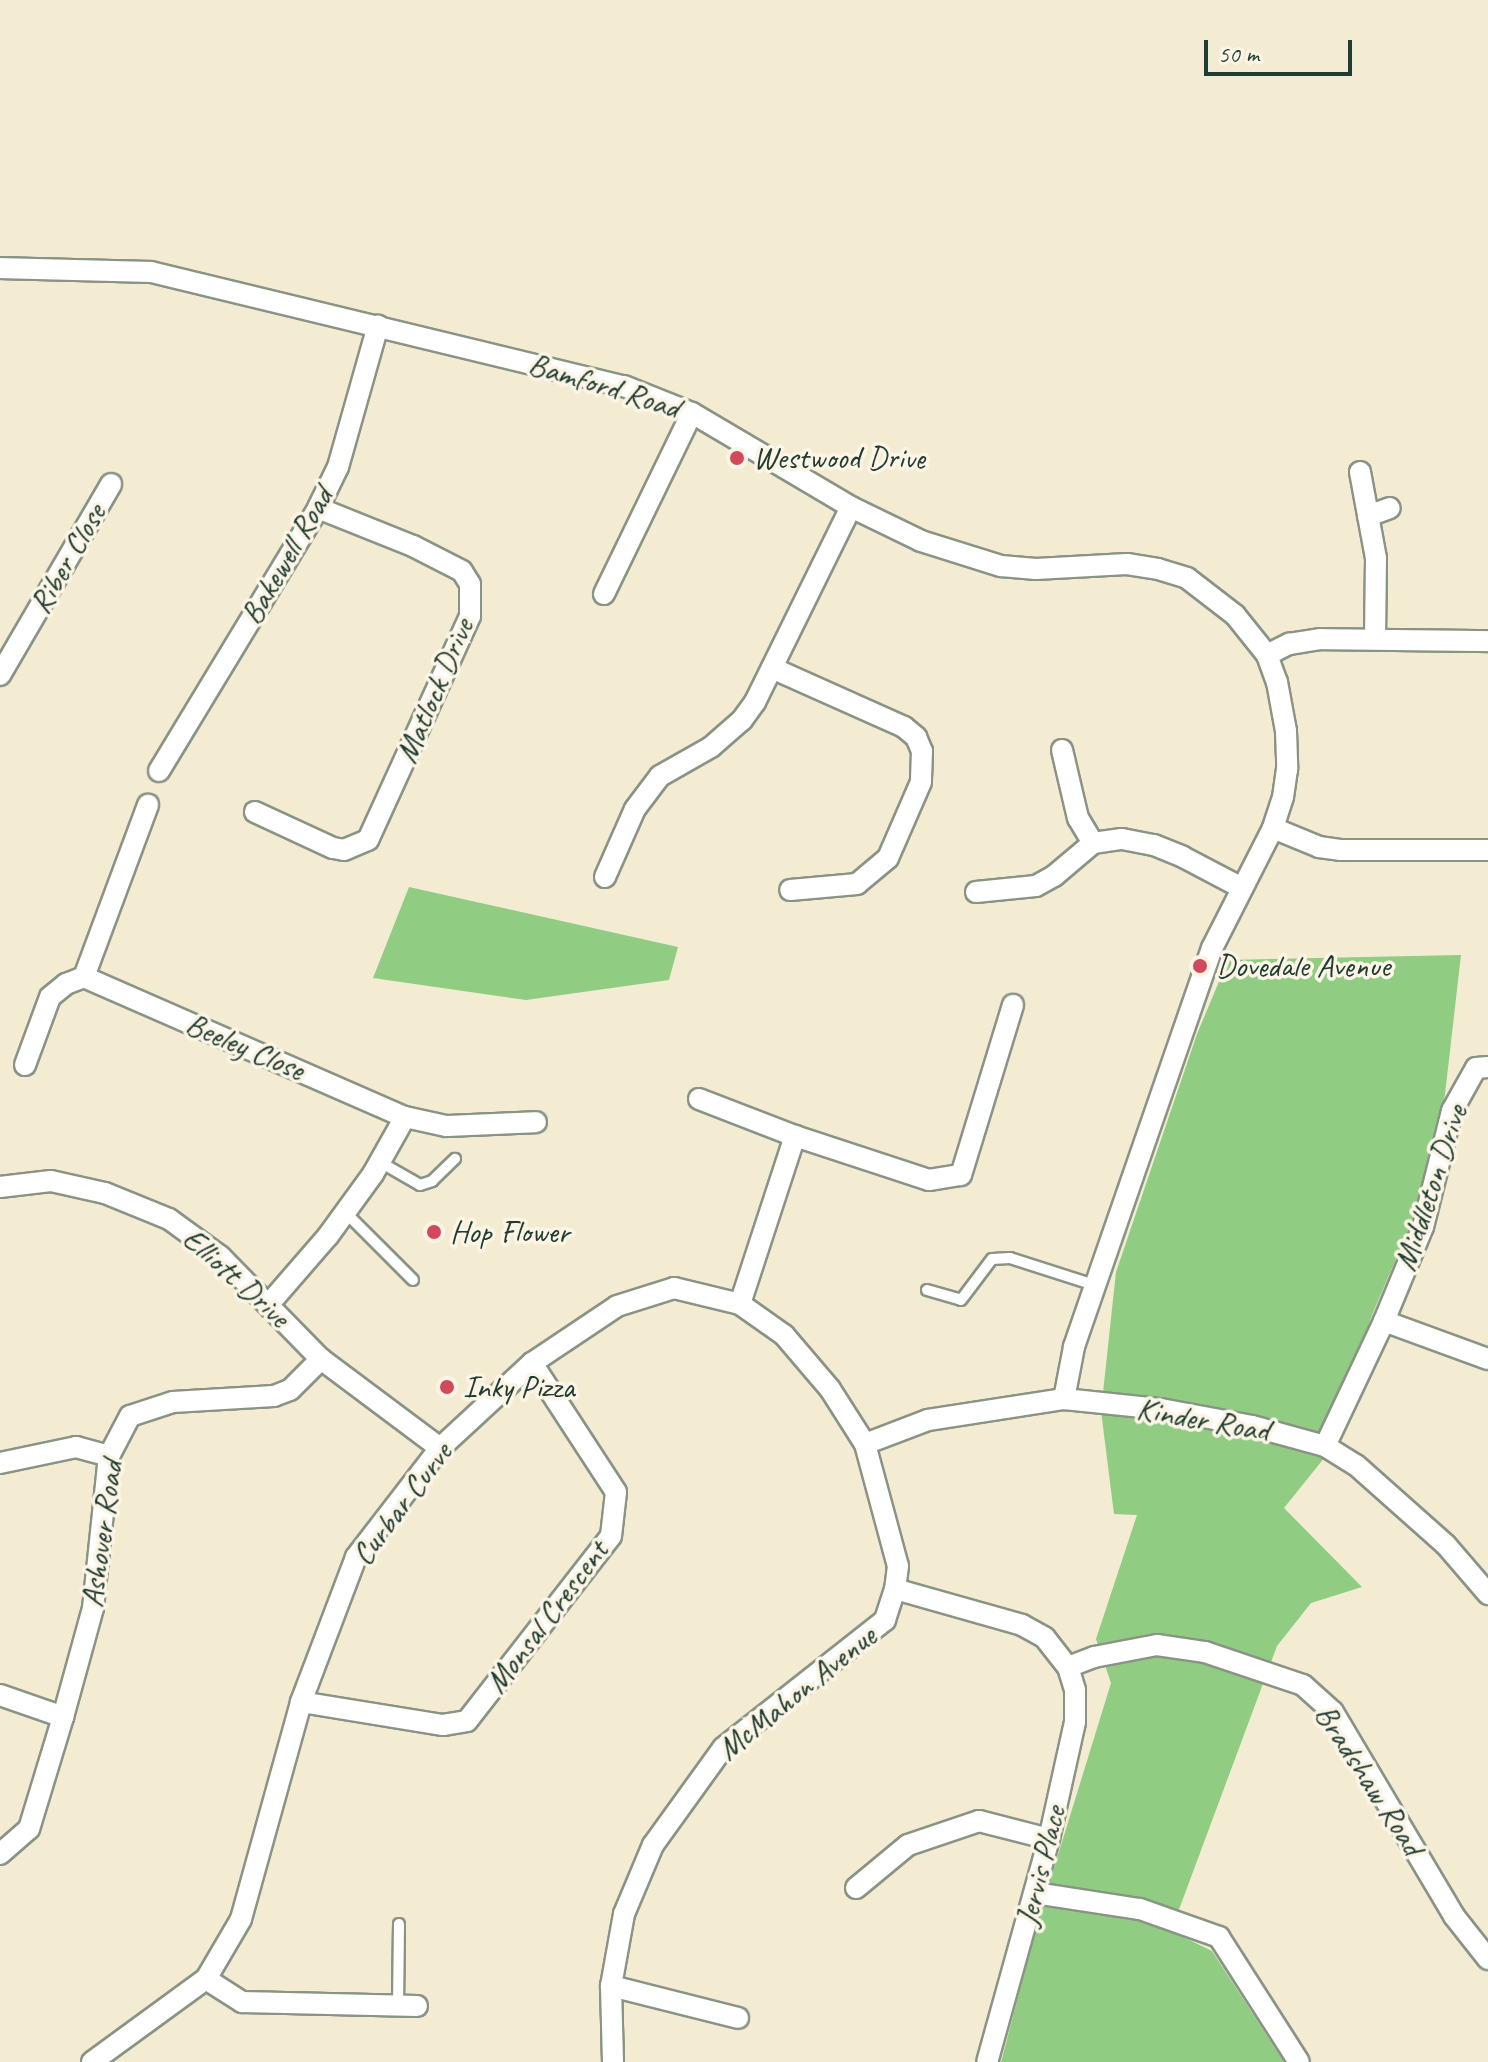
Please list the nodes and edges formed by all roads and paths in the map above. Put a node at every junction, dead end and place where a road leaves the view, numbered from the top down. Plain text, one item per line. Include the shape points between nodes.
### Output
1 (0, 268) edge
2 (378, 326) junction
3 (692, 413) junction
4 (1360, 472) dead end
5 (111, 484) dead end
6 (851, 507) junction
7 (318, 508) junction
8 (1390, 508) dead end
9 (1368, 516) junction
10 (604, 594) dead end
11 (1375, 639) junction
12 (1488, 641) edge
13 (1267, 655) junction
14 (772, 668) junction
15 (0, 675) edge
16 (1062, 750) dead end
17 (159, 771) dead end
18 (148, 805) dead end
19 (255, 812) dead end
20 (1273, 828) junction
21 (1093, 843) junction
22 (1488, 850) edge
23 (605, 877) dead end
24 (1242, 888) junction
25 (790, 890) dead end
26 (976, 892) dead end
27 (84, 977) junction
28 (1013, 1005) dead end
29 (25, 1065) dead end
30 (1488, 1067) edge
31 (699, 1099) dead end
32 (405, 1117) junction
33 (536, 1122) dead end
34 (795, 1136) junction
35 (455, 1159) dead end
36 (380, 1162) junction
37 (0, 1187) edge
38 (345, 1212) junction
39 (413, 1280) dead end
40 (1097, 1286) junction
41 (927, 1290) dead end
42 (269, 1304) junction
43 (740, 1304) junction
44 (1384, 1321) junction
45 (321, 1359) junction
46 (1488, 1359) edge
47 (532, 1363) junction
48 (1064, 1399) junction
49 (865, 1444) junction
50 (1325, 1446) junction
51 (440, 1448) junction
52 (109, 1456) junction
53 (0, 1463) edge
54 (895, 1589) junction
55 (1488, 1594) edge
56 (1068, 1667) junction
57 (0, 1695) edge
58 (301, 1702) junction
59 (63, 1717) junction
60 (1049, 1839) junction
61 (0, 1854) edge
62 (856, 1888) dead end
63 (1035, 1893) junction
64 (399, 1924) dead end
65 (1488, 1959) edge
66 (206, 1979) junction
67 (611, 1986) junction
68 (407, 2006) joint
69 (738, 2018) dead end
70 (92, 2062) edge
71 (613, 2062) edge
72 (987, 2062) edge
73 (1299, 2062) edge

1 - 2 street, Bamford Road via 151,272
2 - 3 street, Bamford Road via 624,386
2 - 7 street, Bakewell Road via 351,430
3 - 6 street, Bamford Road
3 - 10 street
4 - 9 street
5 - 15 street, Riber Close
6 - 13 street, Bamford Road via 921,541 1001,566 1127,564 1187,578 1235,615
6 - 14 street
7 - 17 street, Bakewell Road
7 - 19 street, Matlock Drive via 462,571 470,584 470,616 368,840 333,848
8 - 9 street
9 - 11 street via 1378,581
11 - 12 street
11 - 13 street via 1299,641
13 - 20 street, Bamford Road via 1286,731 1287,769
14 - 23 street via 742,720 649,789
14 - 25 street via 904,727 922,751 921,782 888,858 857,884
16 - 21 street via 1078,818
18 - 27 street
20 - 22 street via 1340,850
20 - 24 street, Bamford Road
21 - 24 street via 1122,839 1154,845
21 - 26 street via 1036,886
24 - 40 street, Bamford Road via 1212,948
27 - 29 street via 50,997
27 - 32 street, Beeley Close
28 - 34 street via 961,1175 929,1180
30 - 44 street, Middleton Drive via 1476,1068 1452,1111 1423,1227
31 - 34 street
32 - 33 street, Beeley Close via 446,1126
32 - 36 street
34 - 43 street
35 - 36 lane via 420,1185
36 - 38 street
37 - 42 street, Elliott Drive via 51,1181 105,1193 169,1219 220,1256
38 - 39 lane
38 - 42 street
40 - 41 lane via 1010,1258 992,1259 961,1300
40 - 48 street via 1074,1347
42 - 45 street, Elliott Drive
43 - 47 street, Curbar Curve via 674,1288 617,1306
43 - 49 street, Curbar Curve via 784,1335 830,1389
44 - 46 street
44 - 50 street, Middleton Drive
45 - 51 street, Elliott Drive
45 - 52 street, Ashover Road via 290,1390 274,1396 173,1402 130,1416
47 - 51 street, Curbar Curve
47 - 58 street, Monsal Crescent via 616,1492 611,1536 467,1721 443,1725
48 - 49 street, Kinder Road via 928,1420
48 - 50 street, Kinder Road via 1161,1409
49 - 54 street, McMahon Avenue via 893,1539
50 - 55 street, Kinder Road via 1356,1465 1446,1545
51 - 58 street, Curbar Curve via 356,1557
52 - 53 street via 76,1447
52 - 59 street, Ashover Road via 93,1608
54 - 56 street, McMahon Avenue via 1022,1625 1045,1638
54 - 67 street, McMahon Avenue via 885,1620 723,1748 691,1789 653,1845 624,1914
56 - 60 street, Jervis Place via 1075,1690 1075,1722
56 - 65 street, Bradshaw Road via 1157,1645 1205,1652 1303,1685 1333,1712 1454,1916
57 - 59 street
58 - 66 street, Curbar Curve via 241,1919
59 - 61 street, Ashover Road via 29,1829
60 - 62 street via 979,1821 908,1845
60 - 63 street, Jervis Place
63 - 72 street, Jervis Place
63 - 73 street via 1140,1909 1219,1937
64 - 68 lane
66 - 68 street via 242,2002
66 - 70 street, Curbar Curve
67 - 69 street
67 - 71 street, McMahon Avenue

